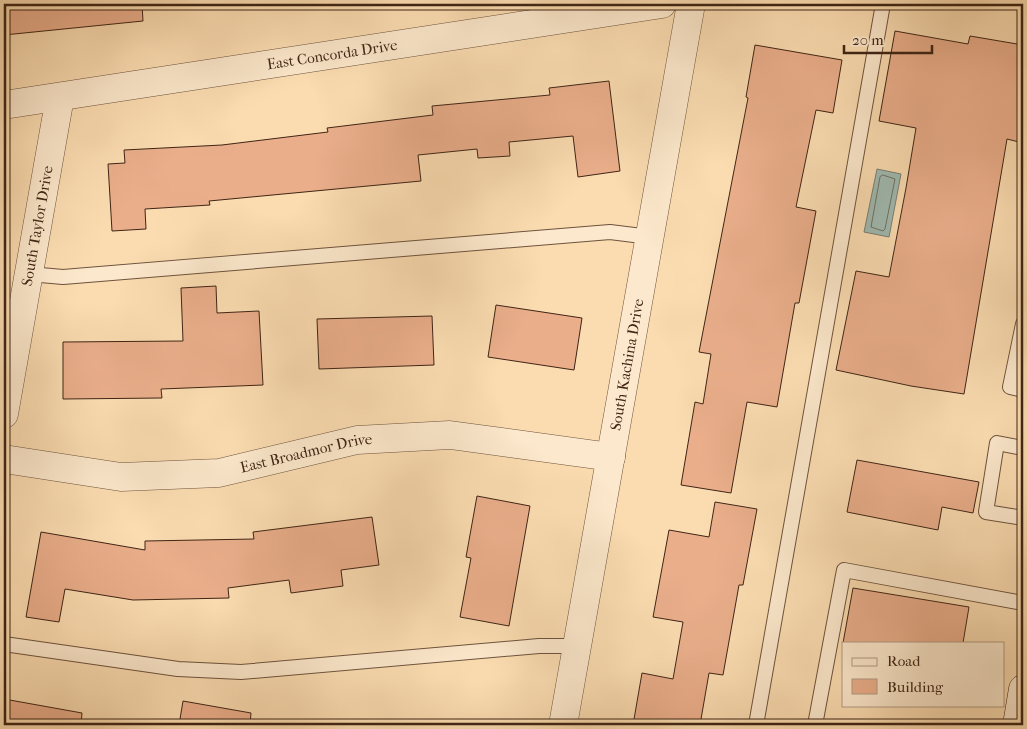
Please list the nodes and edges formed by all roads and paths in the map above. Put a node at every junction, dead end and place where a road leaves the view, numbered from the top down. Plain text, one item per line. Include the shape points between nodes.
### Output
1 (662, 4) edge
2 (691, 4) edge
3 (883, 4) edge
4 (60, 97) junction
5 (4, 105) edge
6 (650, 237) junction
7 (29, 274) junction
8 (1023, 324) edge
9 (1023, 390) edge
10 (4, 414) edge
11 (1023, 448) edge
12 (610, 457) junction
13 (4, 459) edge
14 (1023, 518) edge
15 (1023, 602) edge
16 (4, 644) edge
17 (577, 646) junction
18 (1023, 689) edge
19 (563, 725) edge
20 (756, 725) edge
21 (815, 725) edge
22 (1017, 725) edge

1 - 4 street, East Concorda Drive
2 - 6 street, South Kachina Drive
3 - 20 lane
4 - 5 street, East Concorda Drive
4 - 7 street, South Taylor Drive
6 - 7 lane via 610,232 63,277
6 - 12 street, South Kachina Drive
7 - 10 street, South Taylor Drive
8 - 9 lane via 1010,387
11 - 14 lane via 997,443 986,512
12 - 13 street, East Broadmor Drive via 450,435 357,440 219,473 121,477
12 - 17 street, South Kachina Drive
15 - 21 lane via 844,570
16 - 17 lane via 178,669 241,672 539,646
17 - 19 street, South Kachina Drive
18 - 22 street

